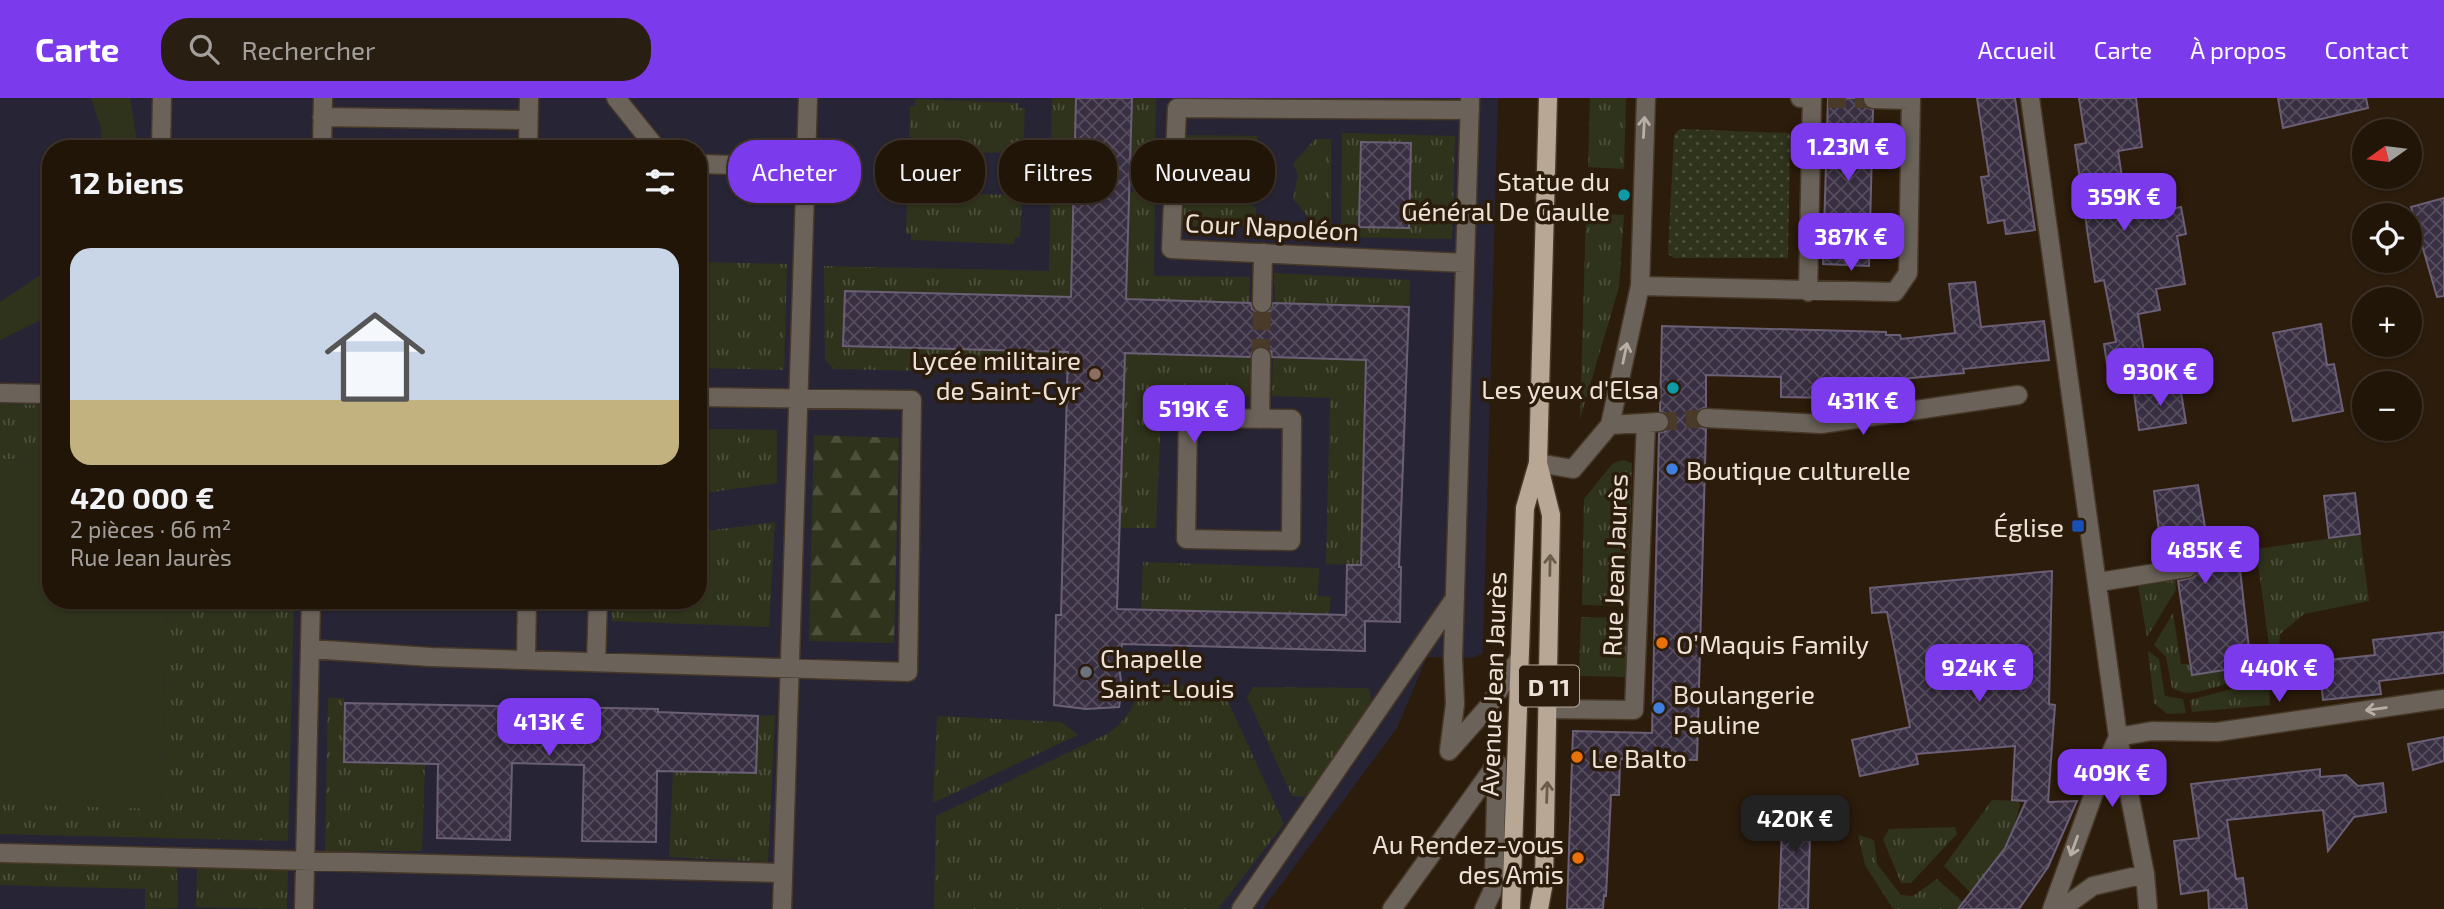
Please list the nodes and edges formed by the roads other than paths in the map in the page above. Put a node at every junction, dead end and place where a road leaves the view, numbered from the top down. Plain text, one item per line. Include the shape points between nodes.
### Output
1 (162, 98) edge
2 (323, 98) edge
3 (529, 98) edge
4 (616, 98) edge
5 (808, 98) edge
6 (1548, 98) edge
7 (1646, 98) edge
8 (1800, 98) edge
9 (1812, 98) edge
10 (2030, 98) edge
11 (1828, 99) edge
12 (1873, 99) edge
13 (1911, 99) edge
14 (1264, 103) edge
15 (1470, 104) edge
16 (322, 117) junction
17 (528, 120) junction
18 (161, 140) edge
19 (322, 140) edge
20 (528, 140) edge
21 (650, 140) edge
22 (807, 140) edge
23 (707, 164) edge
24 (728, 165) edge
25 (806, 203) edge
26 (1263, 253) junction
27 (1465, 263) junction
28 (1640, 286) junction
29 (1808, 292) junction
30 (1262, 303) tunnel mouth
31 (1261, 357) tunnel mouth
32 (0, 393) edge
33 (42, 394) edge
34 (2018, 396) dead end
35 (707, 397) edge
36 (800, 401) junction
37 (1706, 418) tunnel mouth
38 (1260, 419) junction
39 (1610, 425) junction
40 (1538, 463) junction
41 (2187, 568) dead end
42 (2099, 582) junction
43 (1455, 598) junction
44 (311, 609) edge
45 (527, 609) edge
46 (598, 609) edge
47 (310, 649) junction
48 (526, 657) junction
49 (1519, 659) junction
50 (596, 661) junction
51 (791, 668) junction
52 (2444, 699) edge
53 (1549, 709) junction
54 (2118, 737) junction
55 (0, 853) edge
56 (304, 863) junction
57 (782, 873) junction
58 (2145, 874) junction
59 (304, 909) edge
60 (782, 909) edge
61 (1241, 909) edge
62 (1392, 909) edge
63 (1484, 909) edge
64 (1511, 909) edge
65 (1539, 909) edge
66 (2052, 909) edge
67 (2061, 909) edge
68 (2148, 909) edge

1 - 18 street
2 - 16 street
3 - 17 street
4 - 21 street
5 - 22 street
6 - 40 main road, Avenue Jean Jaurès / D 11
28 -> 7 street
8 - 9 street
9 - 11 street
9 - 29 street
10 - 42 street
12 - 13 street
13 - 29 street via 1908,273 1895,292
14 - 15 street, Cour Napoléon
14 - 26 street, Cour Napoléon via 1177,108 1171,248
15 - 27 street
16 - 17 street
16 - 19 street
17 - 20 street
23 - 24 street
25 - 36 street
26 - 27 street, Cour Napoléon
26 - 30 street
27 - 43 street
28 - 29 street
39 -> 28 street
31 - 38 street
32 - 33 street
34 - 37 street via 1821,424
35 - 36 street
36 - 51 street
36 - 51 street via 912,400 908,672
38 - 38 street via 1293,419 1291,541 1186,539 1188,418
39 - 40 street via 1573,469
39 - 53 street, Rue Jean Jaurès via 1652,422 1634,710
40 - 49 main road, Avenue Jean Jaurès / D 11 via 1525,509
53 -> 40 main road, Avenue Jean Jaurès / D 11 via 1551,516
41 - 42 street
42 - 54 street
43 - 49 street via 1450,751 1488,707
43 - 61 street
44 - 47 street
45 - 48 street
46 - 50 street
47 - 48 street via 431,657
47 - 56 street
48 - 50 street
49 - 64 main road, Avenue Jean Jaurès / D 11
50 - 51 street
51 - 57 street
52 -> 54 street via 2217,732 2152,731
65 -> 53 main road, Avenue Jean Jaurès / D 11 via 1544,882
54 - 58 street
54 -> 66 street
55 - 56 street
56 - 57 street
56 - 59 street
57 - 60 street
58 - 67 street via 2093,886
58 - 68 street
62 - 63 street via 1497,763 1494,876

